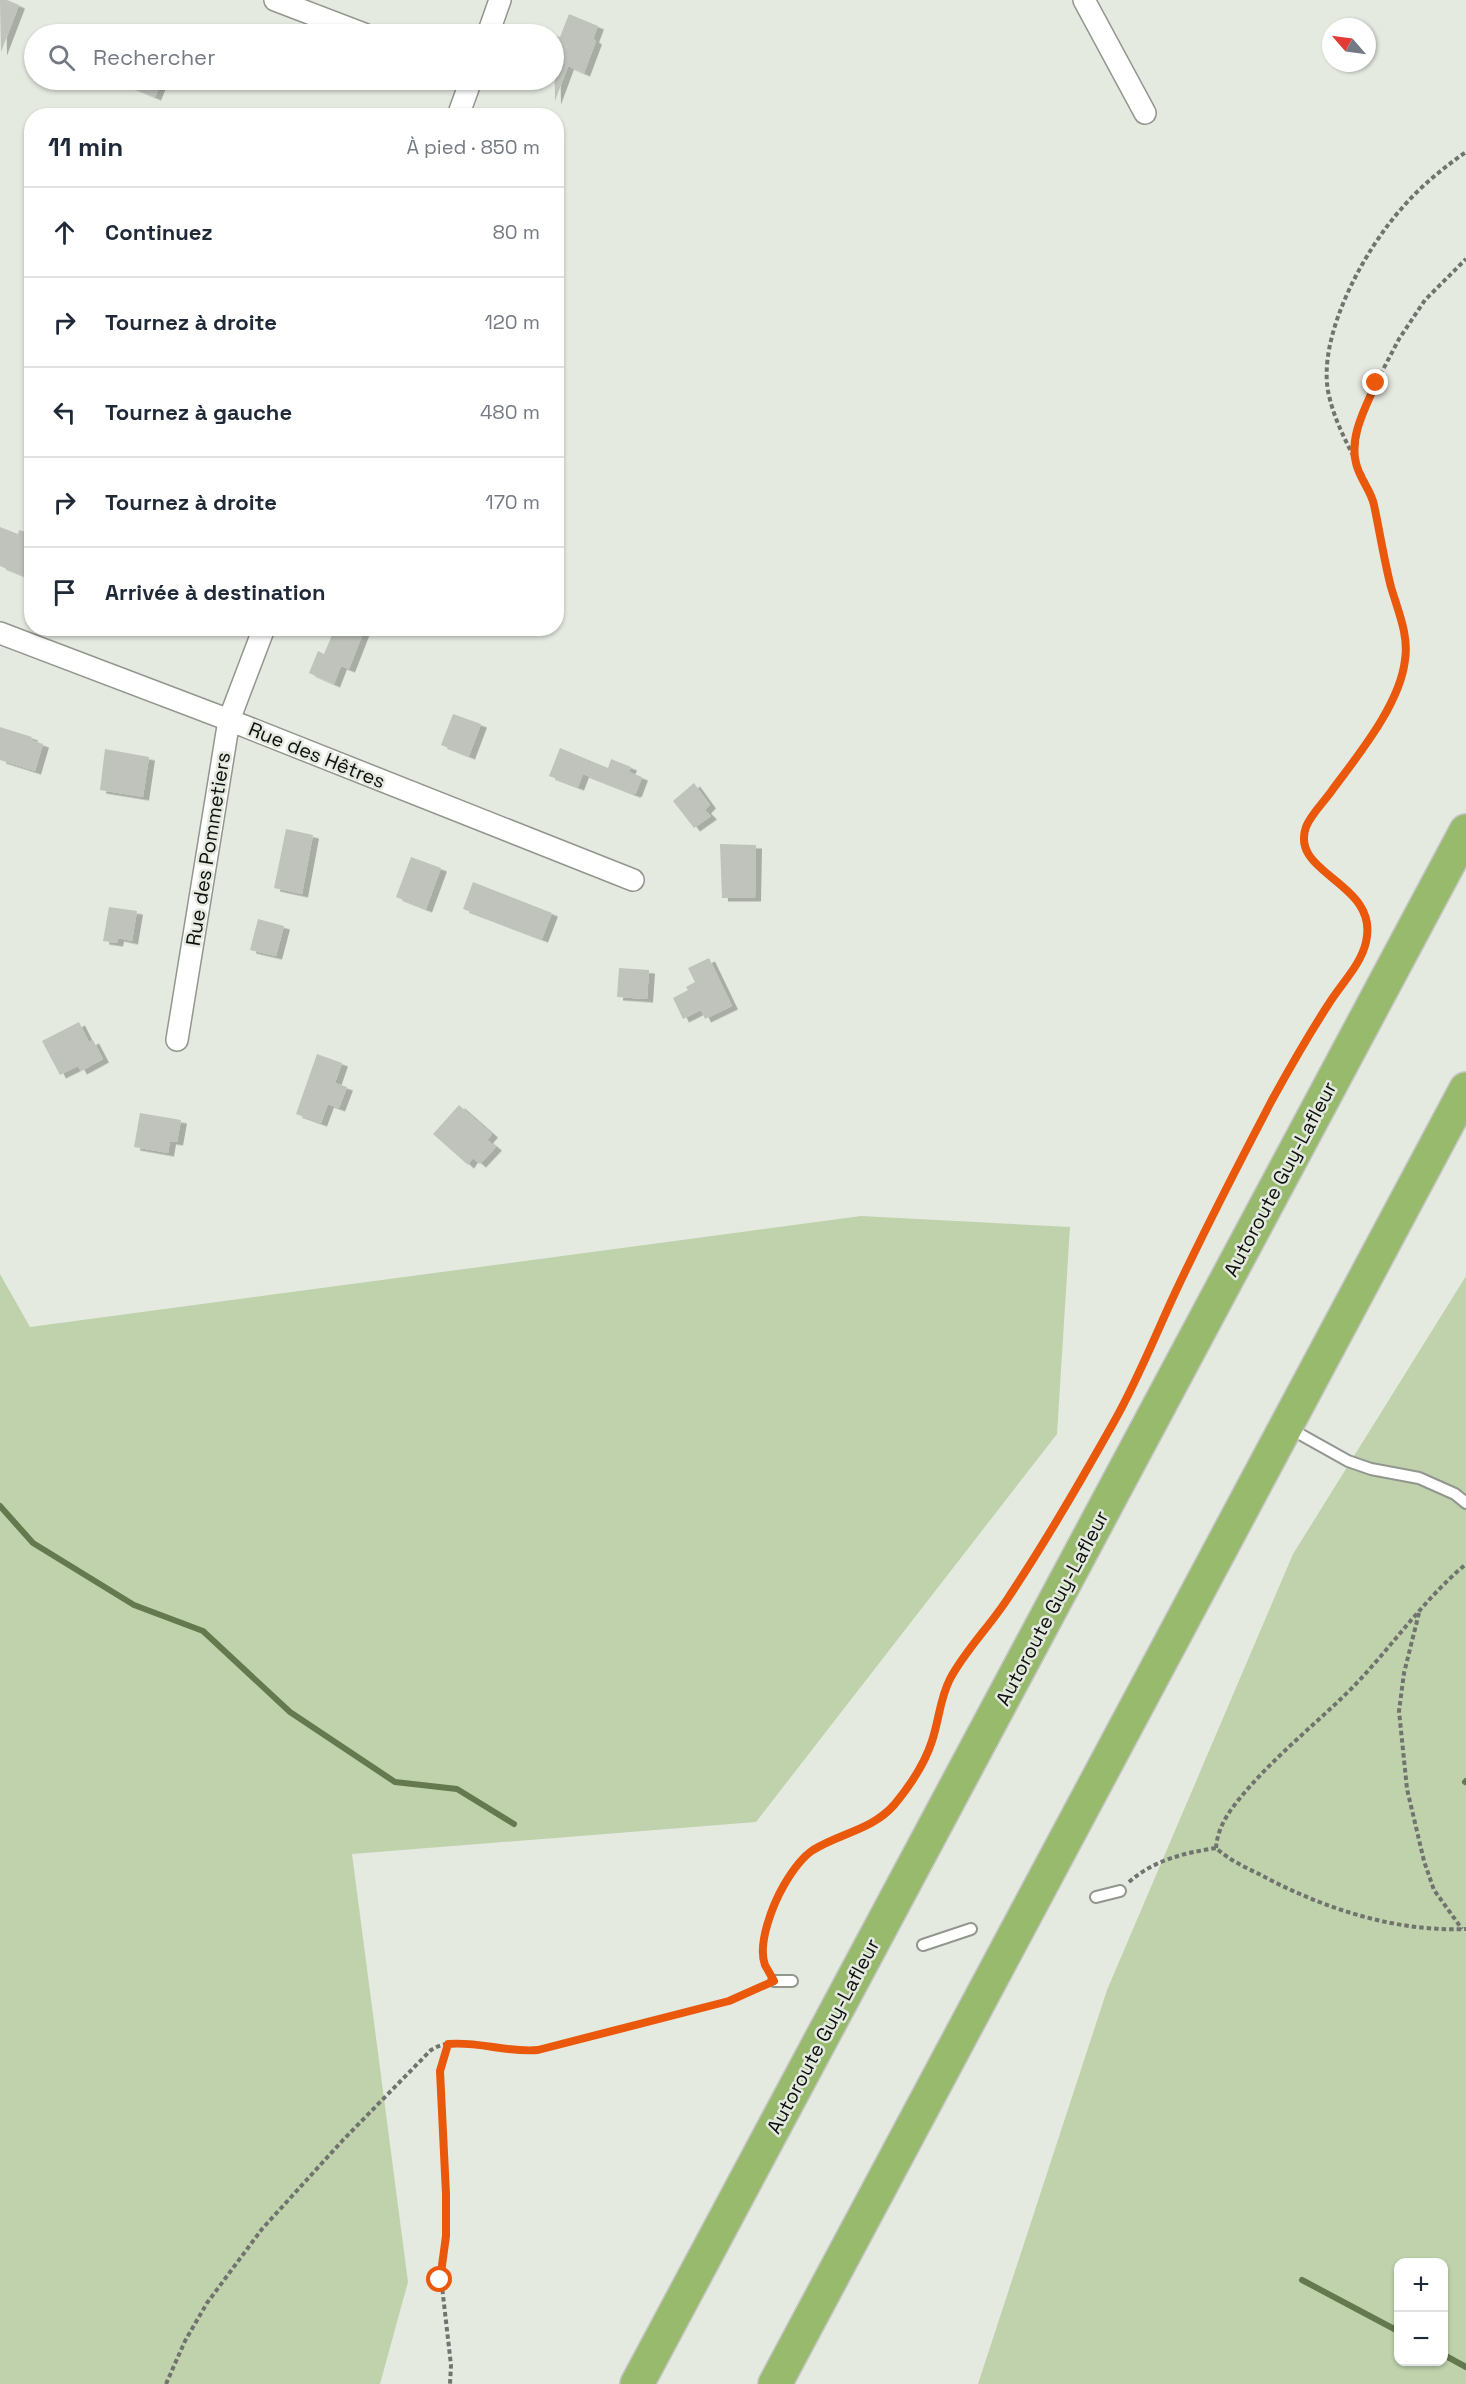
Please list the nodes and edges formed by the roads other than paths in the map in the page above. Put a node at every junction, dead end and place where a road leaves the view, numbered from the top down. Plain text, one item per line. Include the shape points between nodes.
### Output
1 (275, 0) edge
2 (500, 0) edge
3 (1084, 0) edge
4 (338, 24) edge
5 (492, 24) edge
6 (467, 90) edge
7 (461, 108) edge
8 (1145, 113) dead end
9 (0, 633) edge
10 (261, 636) edge
11 (229, 720) junction
12 (1466, 831) edge
13 (633, 880) dead end
14 (177, 1040) dead end
15 (1466, 1089) edge
16 (1466, 1126) edge
17 (1356, 1294) junction
18 (1286, 1426) junction
19 (1466, 1503) edge
20 (1120, 1891) road end
21 (1096, 1897) dead end
22 (971, 1929) dead end
23 (923, 1945) dead end
24 (774, 1981) road end
25 (792, 1981) dead end
26 (637, 2384) edge
27 (775, 2384) edge

1 - 4 street
2 - 5 street
3 - 8 street
6 - 7 street
9 - 11 street, Rue des Hêtres
10 - 11 street, Rue des Pommetiers
11 - 13 street, Rue des Hêtres
11 - 14 street, Rue des Pommetiers
12 - 26 highway, Autoroute Guy-Lafleur
15 - 17 highway
16 - 17 highway
17 - 18 highway
18 - 19 lane via 1348,1461 1419,1478
18 - 27 highway
20 - 21 lane
22 - 23 lane
24 - 25 lane

